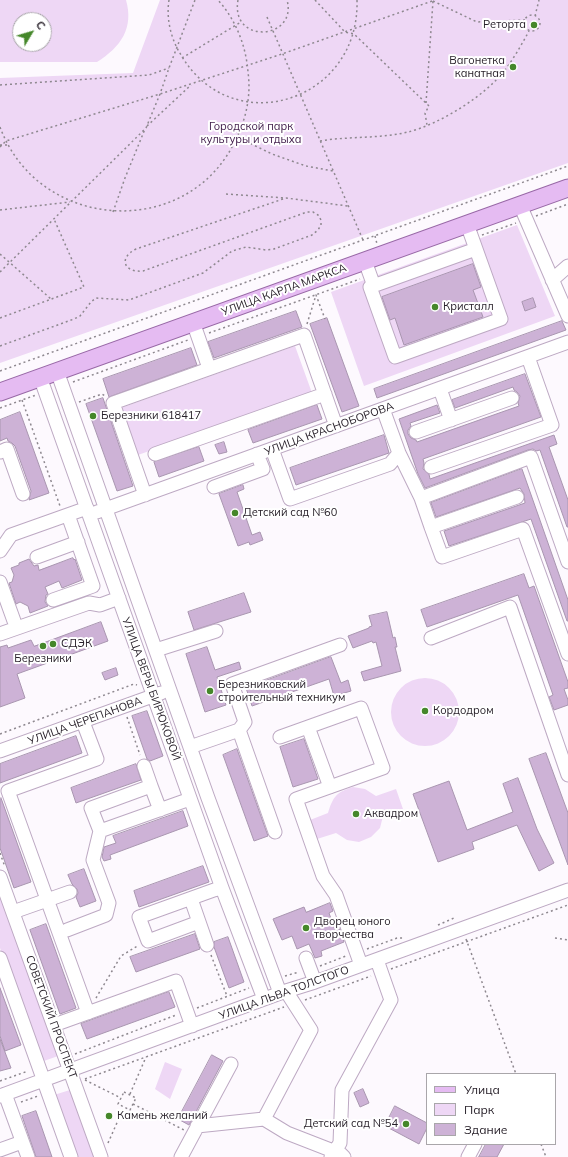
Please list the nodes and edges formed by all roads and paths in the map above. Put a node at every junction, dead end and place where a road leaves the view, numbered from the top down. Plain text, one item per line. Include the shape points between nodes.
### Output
1 (169, 0) edge
2 (195, 0) edge
3 (218, 0) edge
4 (238, 0) edge
5 (287, 0) edge
6 (315, 0) edge
7 (357, 0) edge
8 (432, 0) edge
9 (435, 0) edge
10 (539, 0) edge
11 (535, 16) junction
12 (267, 17) dead end
13 (525, 20) junction
14 (241, 22) junction
15 (235, 26) junction
16 (355, 28) junction
17 (273, 31) junction
18 (529, 31) junction
19 (345, 32) junction
20 (354, 34) junction
21 (177, 48) junction
22 (282, 54) junction
23 (182, 58) junction
24 (248, 65) junction
25 (169, 68) junction
26 (202, 80) junction
27 (192, 84) junction
28 (0, 85) edge
29 (160, 94) junction
30 (300, 95) junction
31 (248, 101) junction
32 (426, 103) junction
33 (427, 125) junction
34 (0, 127) edge
35 (146, 128) junction
36 (237, 137) junction
37 (6, 141) junction
38 (320, 141) junction
39 (0, 145) edge
40 (8, 145) junction
41 (568, 166) edge
42 (333, 171) junction
43 (568, 188) edge
44 (226, 194) dead end
45 (286, 198) junction
46 (72, 202) junction
47 (568, 204) edge
48 (348, 206) junction
49 (0, 210) edge
50 (114, 212) junction
51 (523, 212) junction
52 (54, 220) junction
53 (471, 237) junction
54 (363, 240) junction
55 (0, 254) edge
56 (10, 262) junction
57 (568, 266) edge
58 (0, 272) edge
59 (369, 274) junction
60 (552, 280) junction
61 (316, 295) junction
62 (52, 299) junction
63 (568, 316) edge
64 (0, 318) edge
65 (325, 319) dead end
66 (195, 330) junction
67 (304, 335) junction
68 (568, 342) edge
69 (0, 346) edge
70 (528, 357) junction
71 (209, 368) junction
72 (0, 370) edge
73 (59, 379) junction
74 (43, 385) junction
75 (440, 389) junction
76 (0, 392) edge
77 (102, 394) dead end
78 (324, 394) junction
79 (512, 398) dead end
80 (22, 400) junction
81 (75, 403) dead end
82 (0, 408) edge
83 (383, 409) junction
84 (450, 420) junction
85 (336, 426) junction
86 (416, 432) dead end
87 (272, 449) junction
88 (0, 452) edge
89 (399, 453) junction
90 (155, 454) dead end
91 (257, 454) junction
92 (431, 467) dead end
93 (214, 487) dead end
94 (23, 494) dead end
95 (146, 495) junction
96 (517, 497) dead end
97 (421, 498) junction
98 (106, 509) junction
99 (88, 512) junction
100 (66, 516) junction
101 (431, 527) junction
102 (78, 542) junction
103 (0, 551) edge
104 (37, 556) dead end
105 (568, 562) edge
106 (0, 582) edge
107 (119, 598) junction
108 (53, 600) dead end
109 (14, 621) dead end
110 (216, 631) dead end
111 (0, 634) edge
112 (431, 638) dead end
113 (340, 645) dead end
114 (156, 650) junction
115 (568, 654) edge
116 (134, 684) dead end
117 (170, 690) junction
118 (154, 696) junction
119 (126, 716) dead end
120 (83, 722) junction
121 (308, 727) junction
122 (239, 730) junction
123 (0, 734) edge
124 (280, 737) dead end
125 (563, 741) edge
126 (190, 747) junction
127 (0, 750) edge
128 (144, 766) joint
129 (568, 775) edge
130 (151, 786) junction
131 (330, 787) junction
132 (208, 798) junction
133 (191, 801) junction
134 (160, 810) junction
135 (100, 831) junction
136 (275, 832) dead end
137 (0, 877) edge
138 (222, 888) junction
139 (568, 890) edge
140 (70, 892) dead end
141 (191, 899) junction
142 (48, 900) junction
143 (568, 905) edge
144 (13, 912) junction
145 (199, 922) junction
146 (458, 929) junction
147 (67, 930) dead end
148 (555, 938) dead end
149 (568, 940) edge
150 (148, 941) junction
151 (468, 941) junction
152 (207, 944) joint
153 (0, 958) edge
154 (306, 958) dead end
155 (361, 965) junction
156 (379, 966) junction
157 (315, 982) junction
158 (5, 988) edge
159 (283, 992) junction
160 (227, 996) dead end
161 (264, 999) junction
162 (294, 1004) junction
163 (88, 1013) junction
164 (54, 1025) junction
165 (192, 1026) junction
166 (146, 1057) junction
167 (231, 1064) dead end
168 (516, 1073) edge
169 (76, 1078) junction
170 (46, 1086) junction
171 (130, 1095) junction
172 (121, 1098) junction
173 (5, 1099) edge
174 (133, 1104) junction
175 (124, 1107) junction
176 (264, 1119) junction
177 (195, 1130) junction
178 (22, 1142) junction
179 (474, 1145) edge
180 (541, 1145) edge
181 (0, 1150) edge
182 (104, 1153) edge
183 (336, 1155) edge
184 (28, 1157) edge
185 (71, 1157) edge
186 (181, 1157) edge
187 (468, 1157) edge
188 (546, 1157) edge

1 - 21 path via 169,22
2 - 21 path
3 - 15 path
4 - 14 path via 237,8
5 - 17 path via 288,13 285,20
6 - 19 path
7 - 16 path
8 - 9 path
8 - 13 path via 477,22
8 - 16 path
8 - 32 path
10 - 11 path
11 - 13 path via 529,16
11 - 18 path via 539,20 539,26 535,31
12 - 17 path
13 - 18 path via 525,26
14 - 15 path
14 - 17 path via 256,32
15 - 23 path
15 - 24 path
16 - 19 path
16 - 20 path
17 - 22 path
18 - 33 path via 504,71 483,91 461,108
19 - 20 path
19 - 22 path
20 - 30 path via 350,46 337,66 321,83
20 - 32 path
21 - 23 path
21 - 25 path
22 - 24 path
22 - 30 path
23 - 26 path
24 - 26 path
24 - 31 path
25 - 28 path via 149,75
25 - 29 path
26 - 27 path
26 - 31 path via 219,92
27 - 29 path
27 - 35 path
29 - 35 path
29 - 37 path
30 - 31 path via 277,101
30 - 38 path
31 - 36 path
32 - 33 path via 429,106 425,113
33 - 38 path via 409,132
34 - 37 path
35 - 46 path
35 - 50 path
36 - 42 path via 299,164
36 - 50 path via 220,165 190,191 154,208
37 - 39 path
37 - 40 path
38 - 42 path
39 - 40 path
40 - 46 path via 21,164 40,183
41 - 54 path
42 - 48 path
43 - 51 main road, УЛИЦА КАРЛА МАРКСА
44 - 45 path
45 - 48 path
45 - 69 path via 136,248 126,255 126,265 130,270 143,271 307,212 318,215 321,225 318,230 312,235 274,249 246,247 232,251 203,273 129,300 96,298 74,320
46 - 49 path
46 - 50 path
46 - 52 path
47 - 51 path
48 - 54 path
51 - 53 main road, УЛИЦА КАРЛА МАРКСА
51 - 53 path
51 - 60 street
52 - 56 path
52 - 62 path via 84,287
53 - 59 main road, УЛИЦА КАРЛА МАРКСА
53 - 59 street
53 - 59 street via 501,319 396,357 370,287
54 - 72 path
55 - 56 path
56 - 58 path
56 - 62 path
57 - 60 street
59 - 61 path
59 - 66 main road, УЛИЦА КАРЛА МАРКСА
60 - 63 street
61 - 65 path
61 - 66 path
61 - 67 path
62 - 64 path
66 - 71 street
66 - 73 main road, УЛИЦА КАРЛА МАРКСА
66 - 73 path
67 - 71 street
67 - 78 street
68 - 70 street, УЛИЦА КРАСНОБОРОВА
70 - 75 street, УЛИЦА КРАСНОБОРОВА
70 - 92 street via 552,426
71 - 95 street via 113,403
73 - 74 main road, УЛИЦА КАРЛА МАРКСА
73 - 98 street, УЛИЦА ВЕРЫ БИРЮКОВОЙ
74 - 76 main road, УЛИЦА КАРЛА МАРКСА
74 - 80 path
74 - 99 street, УЛИЦА ВЕРЫ БИРЮКОВОЙ
75 - 83 street, УЛИЦА КРАСНОБОРОВА
75 - 84 street
77 - 81 path
78 - 85 street
78 - 90 street
79 - 84 street
80 - 82 path
80 - 100 path
83 - 85 street, УЛИЦА КРАСНОБОРОВА
83 - 89 street
84 - 86 street
85 - 87 street, УЛИЦА КРАСНОБОРОВА
87 - 89 street via 290,499 390,464
87 - 91 street, УЛИЦА КРАСНОБОРОВА
88 - 94 street via 7,449
89 - 97 street
91 - 93 street via 263,469
91 - 95 street, УЛИЦА КРАСНОБОРОВА
95 - 98 street, УЛИЦА КРАСНОБОРОВА
96 - 101 street
97 - 101 street
97 - 105 street via 531,457
98 - 99 street, УЛИЦА КРАСНОБОРОВА
98 - 114 street, УЛИЦА ВЕРЫ БИРЮКОВОЙ
99 - 100 street, УЛИЦА КРАСНОБОРОВА
99 - 107 street, УЛИЦА ВЕРЫ БИРЮКОВОЙ
100 - 102 street
100 - 103 street, УЛИЦА КРАСНОБОРОВА via 11,535
101 - 115 street via 442,557 523,529
102 - 104 street
102 - 108 street via 93,586
106 - 109 street
107 - 111 street via 100,605 89,603
107 - 118 street, УЛИЦА ВЕРЫ БИРЮКОВОЙ
110 - 114 street
112 - 125 street via 510,607
113 - 122 street via 232,684 245,722
114 - 117 street, УЛИЦА ВЕРЫ БИРЮКОВОЙ
116 - 123 path
117 - 118 street, УЛИЦА ЧЕРЕПАНОВА
117 - 126 street, УЛИЦА ВЕРЫ БИРЮКОВОЙ
118 - 120 street, УЛИЦА ЧЕРЕПАНОВА
118 - 133 street, УЛИЦА ВЕРЫ БИРЮКОВОЙ
119 - 128 path
120 - 127 street, УЛИЦА ЧЕРЕПАНОВА
120 - 142 street via 96,759 8,791
121 - 124 street
121 - 131 street
121 - 131 street via 361,708 383,768
122 - 126 street
122 - 136 street
125 - 129 street
126 - 132 street, УЛИЦА ВЕРЫ БИРЮКОВОЙ
128 - 130 street
130 - 134 street
130 - 135 street via 91,808
131 - 155 street via 296,799 323,876 336,895
132 - 133 street
132 - 159 street, УЛИЦА ВЕРЫ БИРЮКОВОЙ
133 - 134 street
133 - 138 street, УЛИЦА ВЕРЫ БИРЮКОВОЙ
134 - 135 street
135 - 147 street via 93,860 109,903 106,915
137 - 144 street, СОВЕТСКИЙ ПРОСПЕКТ
138 - 141 street
138 - 161 street, УЛИЦА ВЕРЫ БИРЮКОВОЙ
139 - 146 street, УЛИЦА ЛЬВА ТОЛСТОГО
140 - 142 street
141 - 145 street
141 - 150 street via 139,917
142 - 144 street
142 - 163 street
143 - 151 path
144 - 164 street, СОВЕТСКИЙ ПРОСПЕКТ
145 - 150 street
145 - 152 street
146 - 151 path
146 - 156 street, УЛИЦА ЛЬВА ТОЛСТОГО
148 - 149 path
150 - 163 path via 121,956
151 - 156 path
151 - 168 path
152 - 160 path
153 - 158 street
154 - 157 street
155 - 156 street, УЛИЦА ЛЬВА ТОЛСТОГО
155 - 157 street, УЛИЦА ЛЬВА ТОЛСТОГО
156 - 162 path
156 - 183 street via 391,1000 342,1090 340,1142
157 - 159 street, УЛИЦА ЛЬВА ТОЛСТОГО
158 - 170 street
159 - 161 street, УЛИЦА ЛЬВА ТОЛСТОГО
159 - 162 street, УЛИЦА ВЕРЫ БИРЮКОВОЙ
161 - 165 street, УЛИЦА ЛЬВА ТОЛСТОГО
162 - 166 path
162 - 176 street, УЛИЦА ВЕРЫ БИРЮКОВОЙ via 312,1030
163 - 164 street
163 - 165 street via 176,981
164 - 169 street, СОВЕТСКИЙ ПРОСПЕКТ
165 - 169 street, УЛИЦА ЛЬВА ТОЛСТОГО
166 - 169 path
166 - 171 path
167 - 177 street
169 - 170 street, УЛИЦА ЛЬВА ТОЛСТОГО
169 - 172 path
169 - 182 street, СОВЕТСКИЙ ПРОСПЕКТ
170 - 173 street, УЛИЦА ЛЬВА ТОЛСТОГО
170 - 173 path
170 - 185 street
171 - 172 path via 124,1092
171 - 174 path via 136,1098
172 - 175 path via 118,1104
173 - 178 street
174 - 175 path via 130,1110
174 - 177 path
175 - 182 path
176 - 177 street
176 - 183 street via 287,1133
177 - 186 street
178 - 181 street
178 - 184 street
179 - 187 street
180 - 188 path

